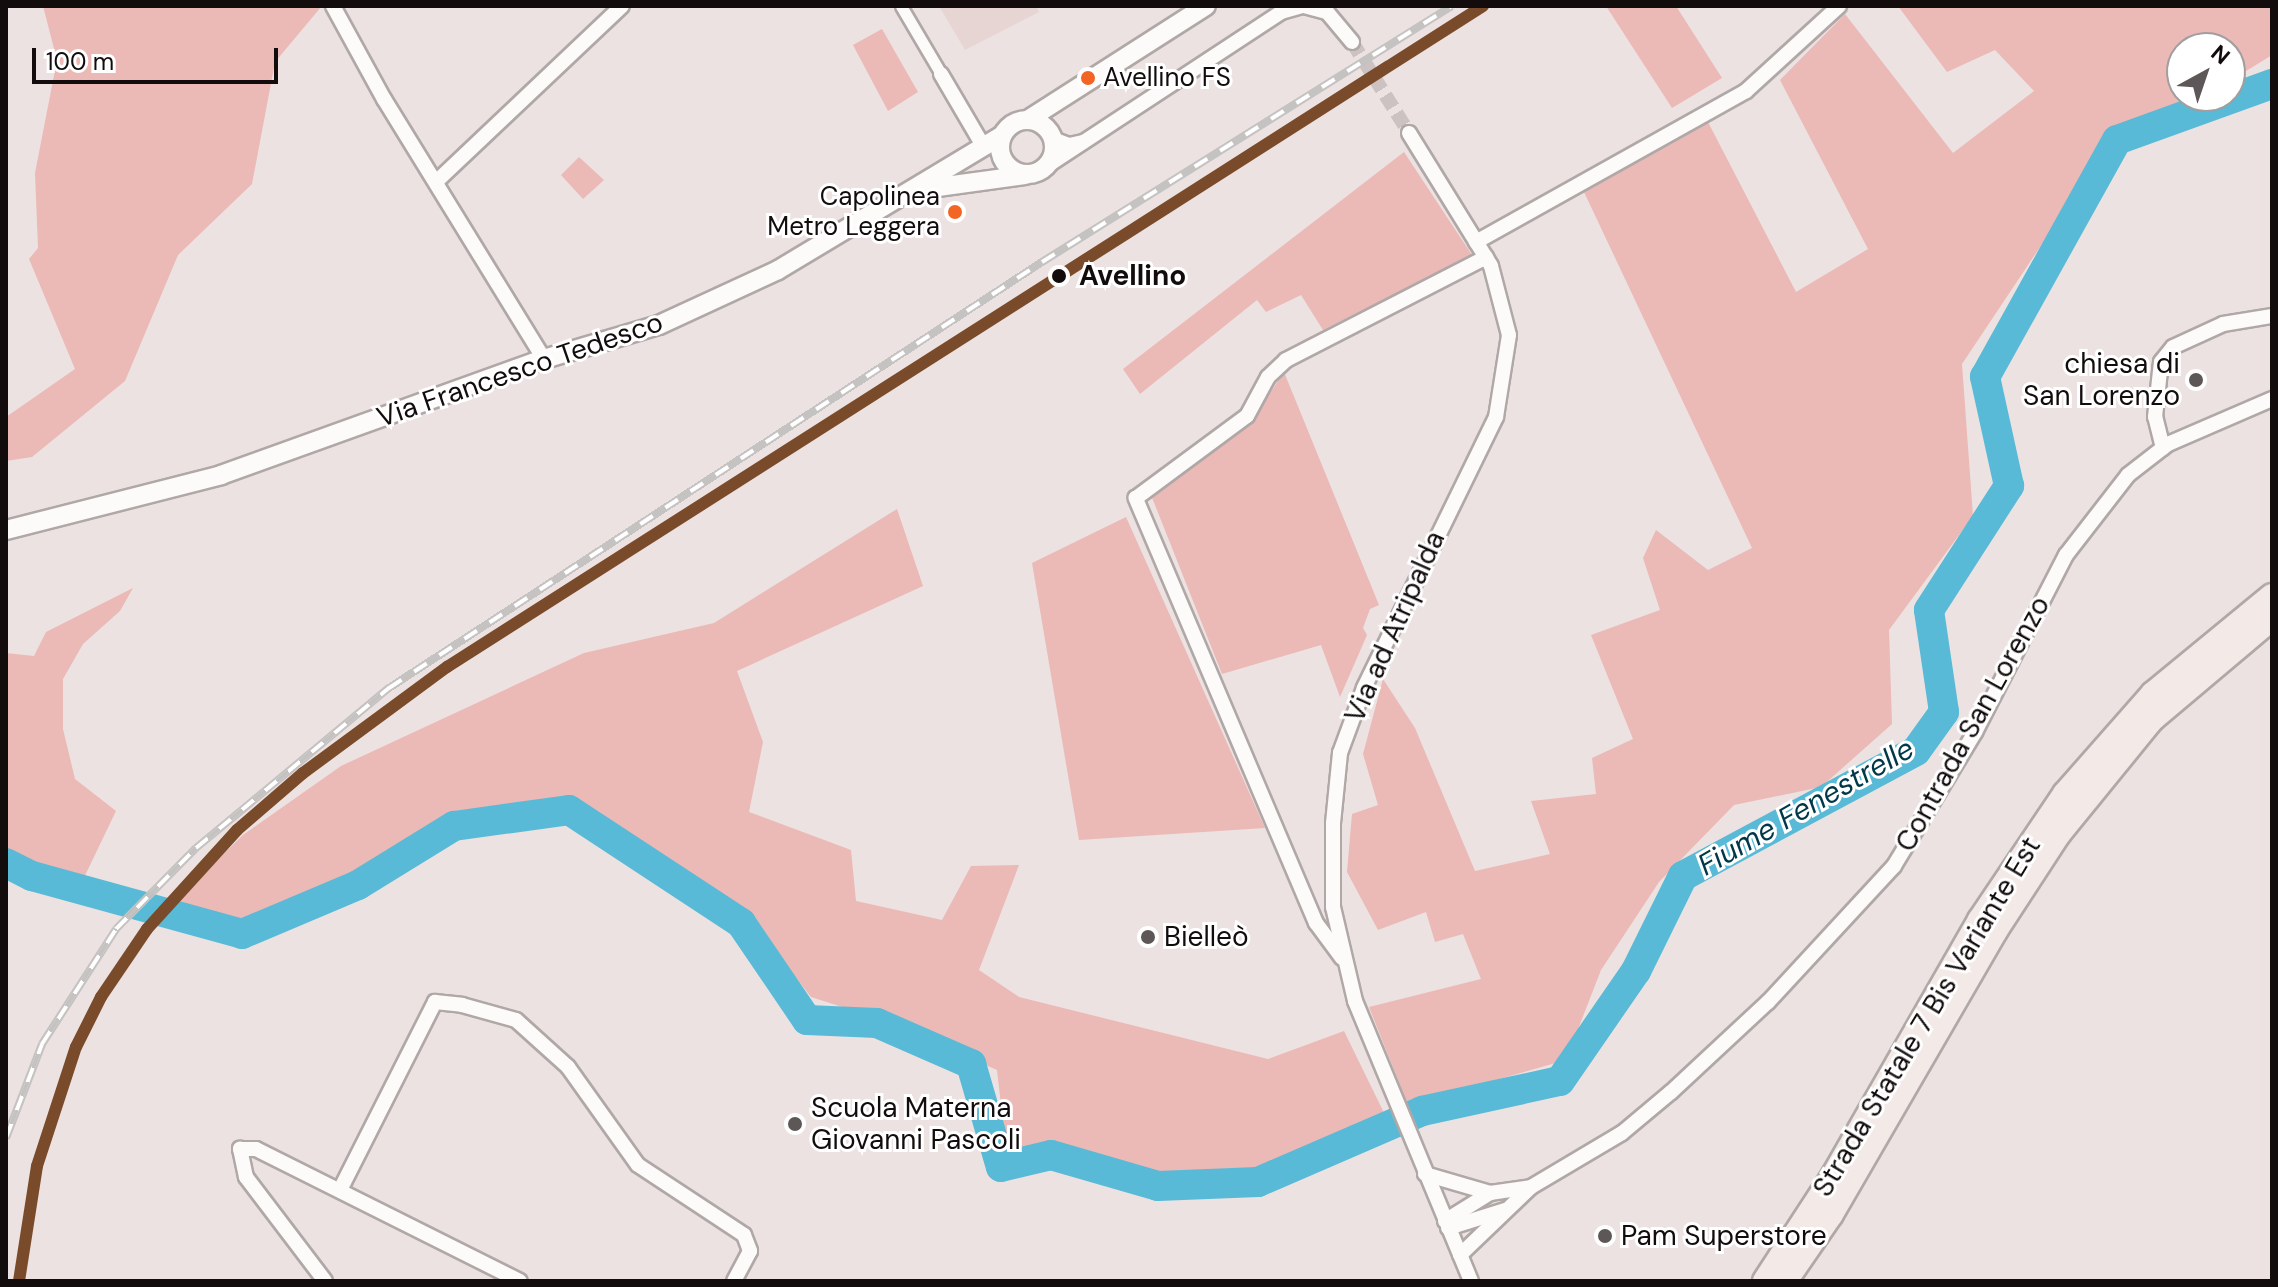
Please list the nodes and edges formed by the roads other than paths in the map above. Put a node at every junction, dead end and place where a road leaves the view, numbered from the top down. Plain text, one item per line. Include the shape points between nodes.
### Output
1 (333, 6) edge
2 (622, 6) edge
3 (901, 6) edge
4 (1206, 6) edge
5 (1303, 6) edge
6 (1839, 6) edge
7 (1352, 42) tunnel mouth
8 (941, 74) joint
9 (1061, 100) junction
10 (1029, 119) junction
11 (1050, 133) junction
12 (1409, 133) tunnel mouth
13 (1001, 136) junction
14 (1087, 141) junction
15 (982, 144) junction
16 (1047, 166) junction
17 (1029, 174) junction
18 (438, 180) junction
19 (909, 191) junction
20 (1476, 242) junction
21 (1486, 257) junction
22 (2272, 316) edge
23 (544, 359) junction
24 (2272, 399) edge
25 (2163, 448) junction
26 (6, 530) edge
27 (2272, 596) edge
28 (2272, 618) edge
29 (1347, 965) junction
30 (1425, 1174) junction
31 (1531, 1187) junction
32 (340, 1190) junction
33 (1490, 1193) junction
34 (1513, 1206) junction
35 (1447, 1224) junction
36 (1460, 1255) junction
37 (325, 1281) edge
38 (520, 1281) edge
39 (734, 1281) edge
40 (1471, 1281) edge
41 (1765, 1281) edge
42 (1785, 1281) edge

1 - 18 street via 384,99
2 - 18 street
3 - 8 street
4 - 9 street
5 - 7 street via 1327,12
5 - 14 street via 1281,12
6 - 20 street via 1746,91
8 - 15 street
9 - 10 street
9 - 11 street
10 - 11 street
10 - 13 street via 1012,123
11 - 14 street via 1069,145
11 - 16 street
12 - 20 street, Via ad Atripalda
13 - 15 street, Via Francesco Tedesco
13 - 17 street via 1004,163
14 - 16 street
15 - 19 street, Via Francesco Tedesco
16 - 17 street
17 - 19 street
18 - 23 street
19 - 23 street, Via Francesco Tedesco via 778,270 659,325
20 - 21 street, Via ad Atripalda
21 - 29 street, Via ad Atripalda via 1509,335 1496,417 1375,664 1340,753 1333,907
21 - 29 street via 1286,360 1268,377 1247,416 1136,498 1316,923
22 - 25 street via 2223,324 2173,347 2161,362 2158,385 2155,417
23 - 26 street, Via Francesco Tedesco via 221,475
24 - 25 street, Contrada San Lorenzo
25 - 31 street, Contrada San Lorenzo via 2128,475 2066,555 1975,732 1894,866 1768,1002 1671,1092 1622,1133
27 - 41 highway, Strada Statale 7 Bis Variante Est via 2153,694 2065,794 1980,920 1834,1175
28 - 42 highway, Strada Statale 7 Bis Variante Est via 2152,719 2059,833 1995,931 1831,1214
29 - 30 street, Via ad Atripalda via 1391,1096
30 - 33 street, Contrada San Lorenzo
30 - 35 street, Via ad Atripalda
31 - 33 street, Contrada San Lorenzo
31 - 34 street, Contrada San Lorenzo
32 - 37 street via 256,1149 240,1149 246,1177
32 - 38 street
32 - 39 street via 435,1002 462,1005 516,1020 568,1067 638,1165 744,1235 750,1251
33 - 35 street, Contrada San Lorenzo
34 - 35 street, Contrada San Lorenzo
34 - 36 street, Contrada San Lorenzo
35 - 36 street, Via ad Atripalda
36 - 40 street, Via ad Atripalda

